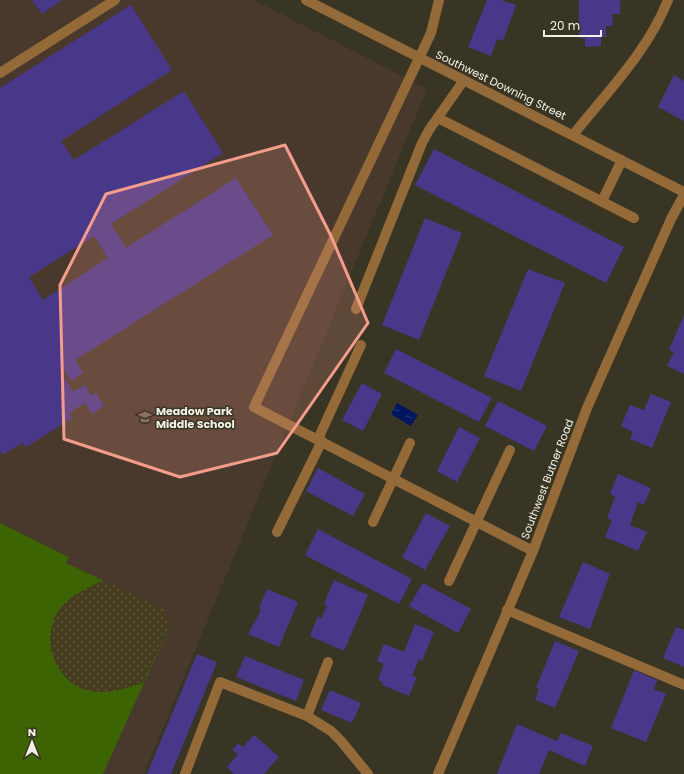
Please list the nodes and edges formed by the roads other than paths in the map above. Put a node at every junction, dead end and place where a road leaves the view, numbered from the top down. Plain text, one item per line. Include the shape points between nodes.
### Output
1 (115, 0) edge
2 (306, 0) edge
3 (440, 0) edge
4 (668, 0) edge
5 (419, 58) junction
6 (0, 73) edge
7 (464, 80) junction
8 (438, 118) junction
9 (573, 134) junction
10 (622, 160) junction
11 (684, 193) edge
12 (602, 201) junction
13 (634, 218) dead end
14 (356, 309) dead end
15 (361, 345) dead end
16 (320, 440) junction
17 (410, 443) dead end
18 (510, 450) dead end
19 (393, 478) junction
20 (374, 522) dead end
21 (477, 522) junction
22 (277, 532) dead end
23 (533, 550) junction
24 (448, 581) dead end
25 (507, 610) junction
26 (328, 662) dead end
27 (684, 685) edge
28 (307, 716) junction
29 (185, 774) edge
30 (368, 774) edge
31 (438, 774) edge

1 - 6 street
2 - 5 street, Southwest Downing Street
3 - 5 street via 431,33
4 - 9 street via 658,21 628,67
5 - 7 street, Southwest Downing Street
5 - 16 street via 254,407
7 - 8 street
7 - 9 street, Southwest Downing Street
8 - 12 street
8 - 14 street via 422,143
9 - 10 street, Southwest Downing Street
10 - 11 street, Southwest Downing Street
10 - 12 street
11 - 23 street, Southwest Butner Road via 587,408
12 - 13 street
15 - 16 street
16 - 19 street
16 - 22 street
17 - 19 street
18 - 21 street
19 - 20 street
19 - 21 street
21 - 23 street
21 - 24 street
23 - 25 street, Southwest Butner Road
25 - 27 street
25 - 31 street, Southwest Butner Road
26 - 28 street
28 - 29 street via 220,682
28 - 30 street via 341,740

